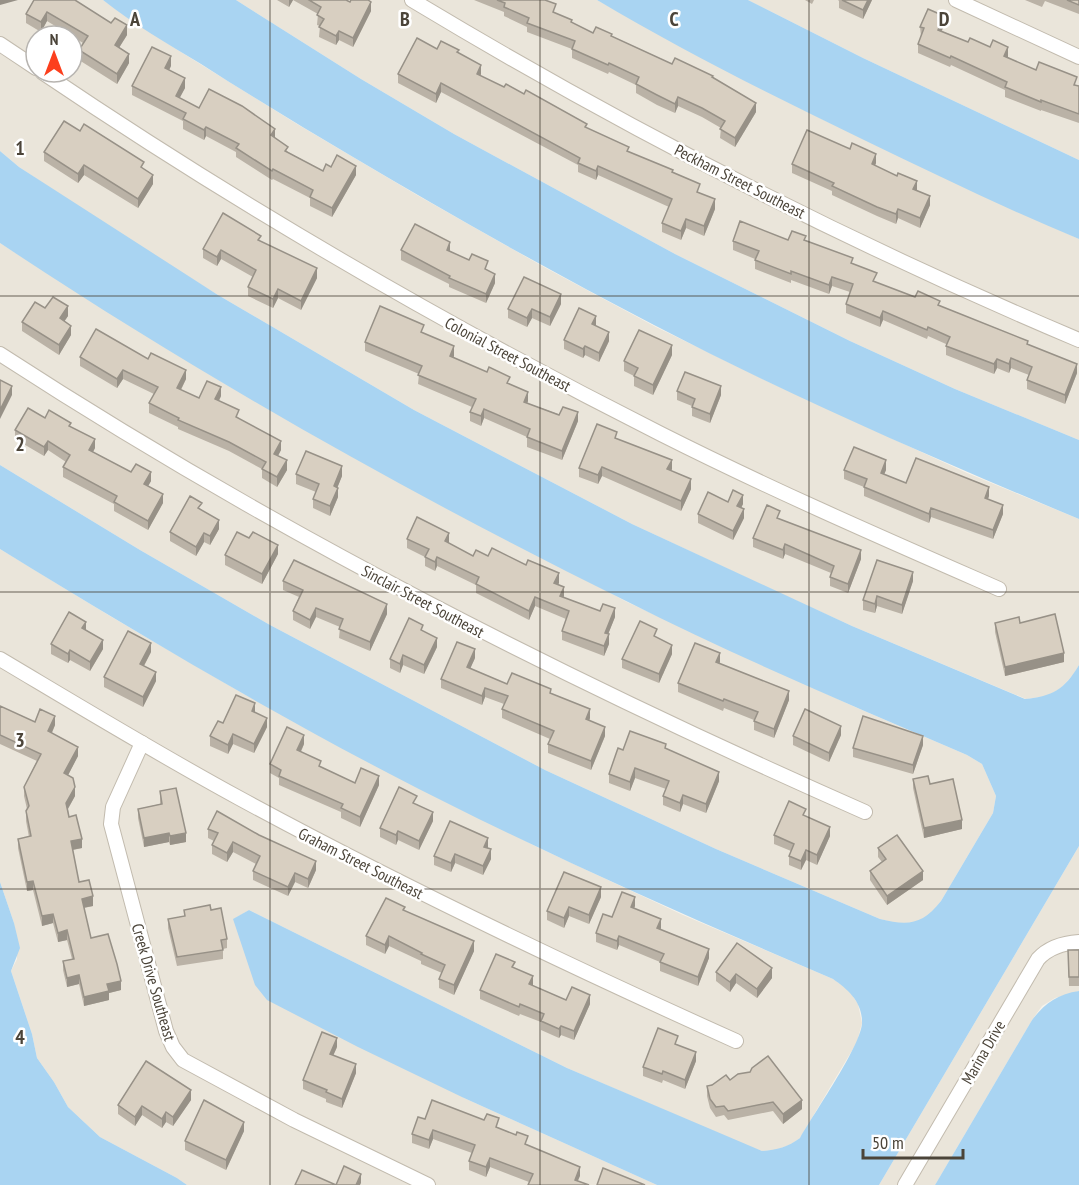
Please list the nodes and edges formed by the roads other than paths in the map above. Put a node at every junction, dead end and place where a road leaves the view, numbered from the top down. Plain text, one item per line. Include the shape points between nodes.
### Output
1 (412, 0) edge
2 (956, 0) edge
3 (0, 44) edge
4 (1079, 57) edge
5 (24, 60) edge
6 (61, 84) edge
7 (1079, 340) edge
8 (0, 354) edge
9 (999, 589) dead end
10 (0, 659) edge
11 (142, 743) junction
12 (866, 812) dead end
13 (1079, 942) edge
14 (736, 1041) dead end
15 (428, 1185) edge
16 (905, 1185) edge

1 - 7 street, Peckham Street Southeast via 616,117 758,191 943,281
2 - 4 street
3 - 5 street
6 - 9 street, Colonial Street Southeast via 243,202 493,346 749,477
8 - 12 street, Sinclair Street Southeast via 193,473 456,619 656,718
10 - 11 street, Graham Street Southeast
11 - 14 street, Graham Street Southeast via 236,797 423,894
11 - 15 street, Creek Drive Southeast via 112,807 111,824 173,1047 193,1066
13 - 16 street, Marina Drive via 1062,944 1038,959

